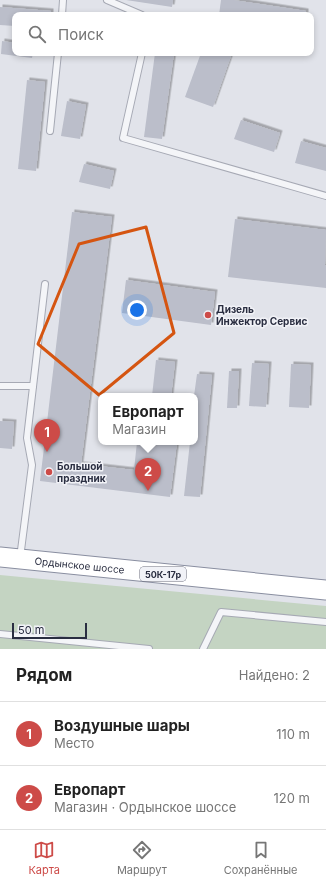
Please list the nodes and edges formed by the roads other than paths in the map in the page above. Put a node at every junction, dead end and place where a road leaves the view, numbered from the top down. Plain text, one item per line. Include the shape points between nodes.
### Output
1 (63, 0) edge
2 (107, 0) edge
3 (62, 12) edge
4 (135, 12) edge
5 (58, 56) edge
6 (141, 56) edge
7 (50, 131) dead end
8 (326, 196) edge
9 (45, 284) dead end
10 (0, 386) edge
11 (33, 386) junction
12 (0, 557) edge
13 (19, 559) junction
14 (326, 590) edge
15 (326, 622) edge
16 (0, 634) edge
17 (149, 649) edge
18 (203, 649) edge

1 - 3 lane
2 - 4 lane
5 - 7 lane
6 - 8 lane via 123,138
9 - 11 lane
10 - 11 lane
11 - 13 lane via 27,438 32,465
12 - 13 highway, Ордынское шоссе / 50К-17р
13 - 14 highway, Ордынское шоссе / 50К-17р
15 - 18 lane via 221,612
16 - 17 lane

